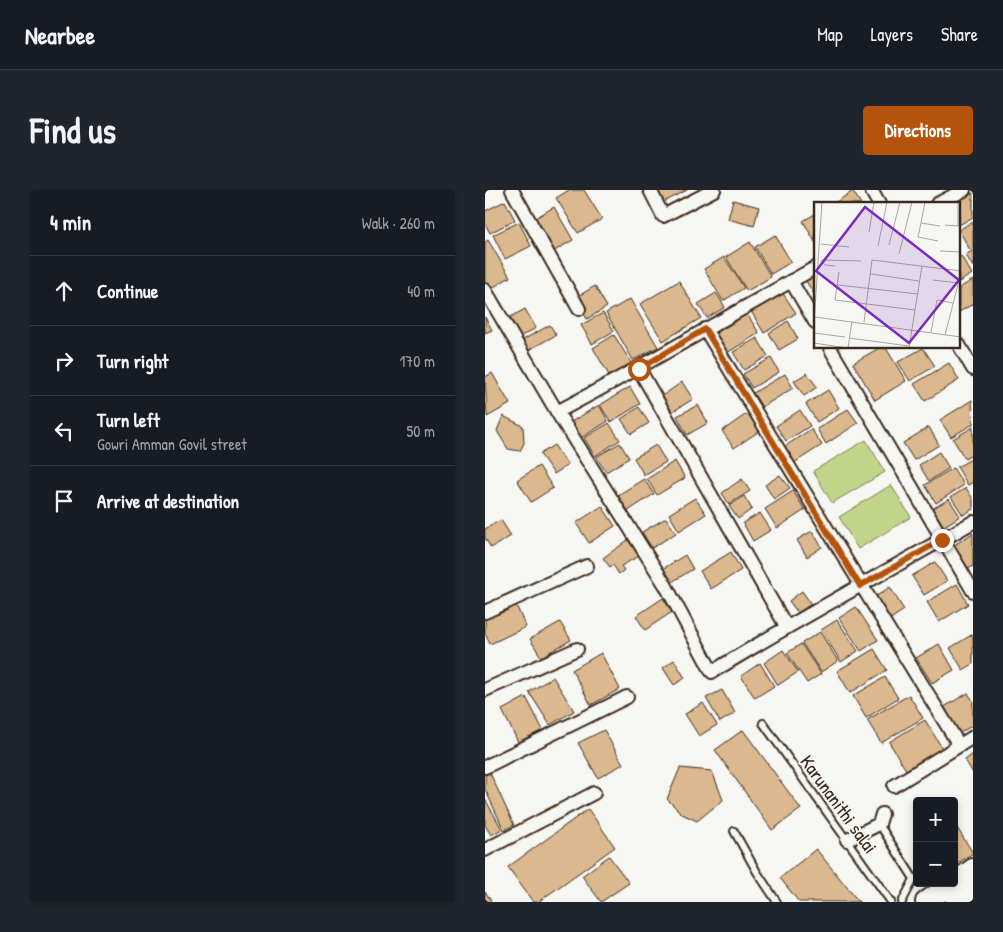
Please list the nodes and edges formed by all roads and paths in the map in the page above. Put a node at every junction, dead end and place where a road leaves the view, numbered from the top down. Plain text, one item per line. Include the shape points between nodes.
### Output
1 (512, 190) edge
2 (650, 190) edge
3 (714, 190) edge
4 (871, 190) edge
5 (964, 190) edge
6 (878, 202) edge
7 (941, 202) edge
8 (814, 269) edge
9 (791, 281) junction
10 (485, 290) edge
11 (579, 309) dead end
12 (814, 320) edge
13 (705, 329) junction
14 (961, 348) edge
15 (831, 349) edge
16 (639, 369) junction
17 (973, 369) edge
18 (557, 412) junction
19 (973, 522) edge
20 (942, 540) junction
21 (587, 566) dead end
22 (860, 586) junction
23 (973, 591) edge
24 (485, 612) edge
25 (786, 626) junction
26 (577, 649) dead end
27 (485, 690) edge
28 (627, 698) dead end
29 (763, 723) dead end
30 (973, 737) edge
31 (959, 745) junction
32 (485, 767) edge
33 (894, 786) dead end
34 (594, 793) dead end
35 (881, 819) joint
36 (734, 831) dead end
37 (847, 840) junction
38 (485, 850) edge
39 (973, 870) edge
40 (958, 880) edge
41 (948, 887) edge
42 (973, 890) edge
43 (777, 902) edge
44 (891, 902) edge
45 (902, 902) edge
46 (926, 902) edge
47 (957, 902) edge

1 - 11 street
2 - 3 street via 663,216
4 - 6 street
5 - 7 street
8 - 9 street
9 - 12 street
9 - 13 street
10 - 18 street
13 - 16 street
13 - 22 street
14 - 17 street
15 - 20 street
16 - 18 street
16 - 25 street
18 - 25 street via 666,586 712,672
19 - 20 street
20 - 22 street
20 - 23 street
21 - 24 street
22 - 25 street
22 - 31 street
26 - 27 street
28 - 32 street
29 - 37 lane, Karunanithi salai
30 - 31 street
31 - 33 street
34 - 38 street
35 - 37 street
35 - 45 lane via 914,879
36 - 43 lane
37 - 44 lane, Karunanithi salai
39 - 40 main road
41 - 46 main road
42 - 47 main road

